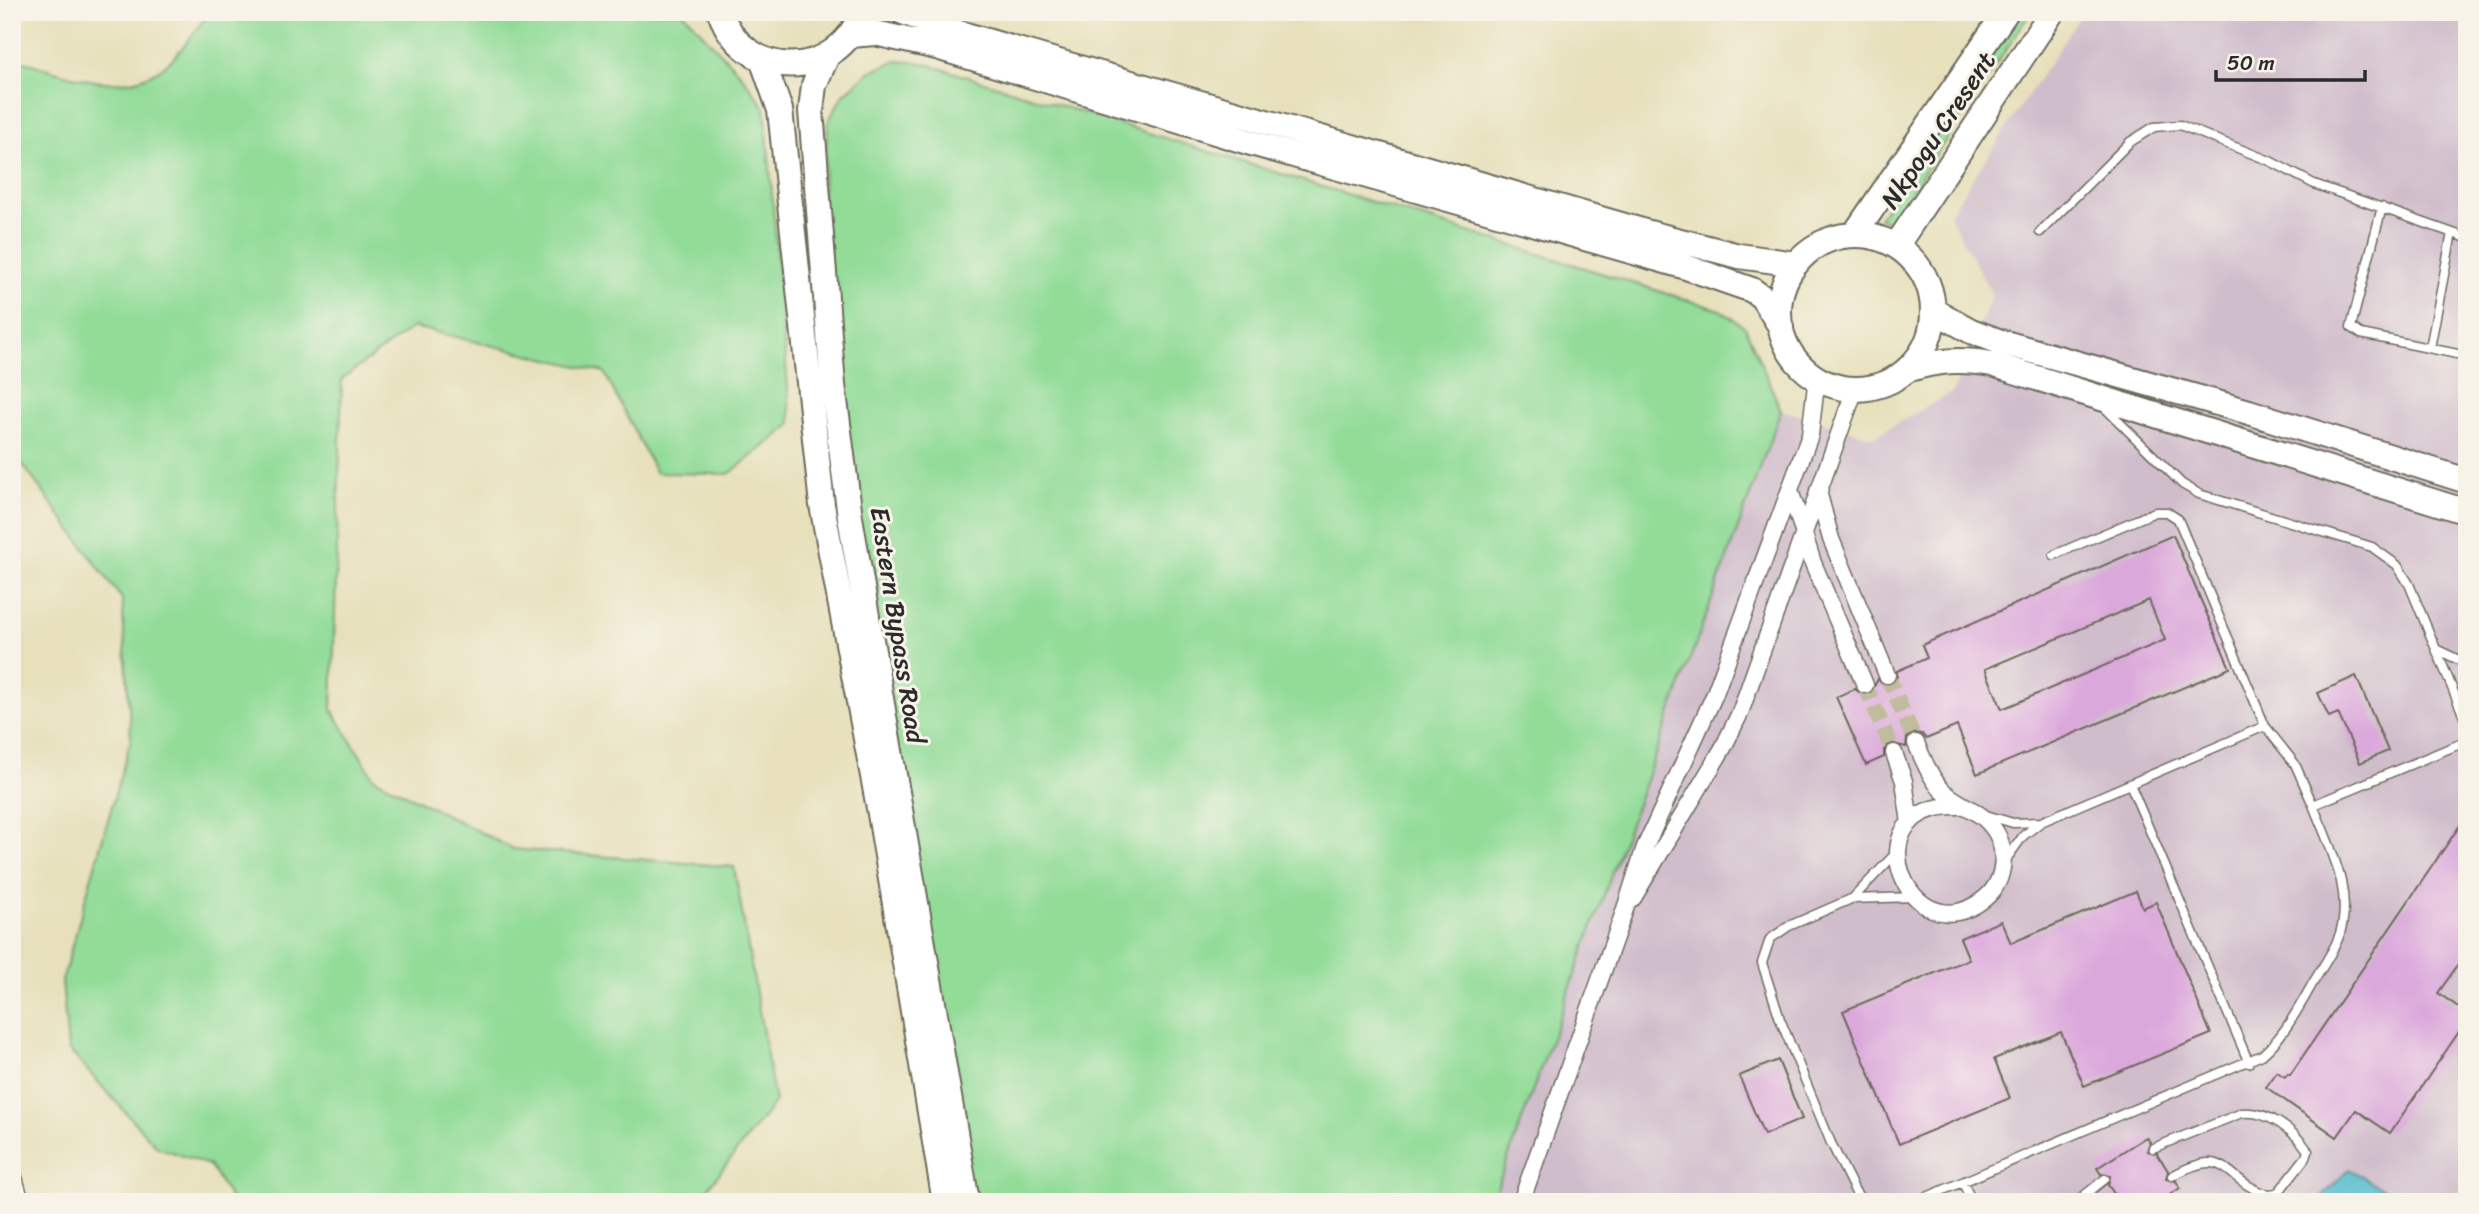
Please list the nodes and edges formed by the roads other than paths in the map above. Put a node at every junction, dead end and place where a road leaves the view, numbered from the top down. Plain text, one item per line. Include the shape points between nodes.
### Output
1 (720, 12) edge
2 (862, 12) edge
3 (903, 12) edge
4 (2006, 12) edge
5 (2052, 12) edge
6 (851, 35) junction
7 (827, 56) junction
8 (762, 59) junction
9 (2382, 207) junction
10 (2040, 232) dead end
11 (2452, 233) junction
12 (1854, 235) junction
13 (2467, 238) edge
14 (1896, 246) junction
15 (1796, 264) junction
16 (1933, 310) junction
17 (1780, 327) junction
18 (2430, 348) junction
19 (2467, 356) edge
20 (1907, 370) junction
21 (1816, 377) junction
22 (1855, 389) junction
23 (2091, 394) junction
24 (2467, 481) edge
25 (1790, 490) junction
26 (1818, 490) junction
27 (2467, 512) edge
28 (1803, 535) junction
29 (2054, 555) dead end
30 (2436, 649) junction
31 (2467, 664) edge
32 (1888, 675) tunnel mouth
33 (1865, 685) tunnel mouth
34 (2467, 724) edge
35 (2265, 726) junction
36 (2467, 741) edge
37 (1916, 743) tunnel mouth
38 (1894, 753) tunnel mouth
39 (2130, 784) junction
40 (2313, 804) junction
41 (1960, 806) junction
42 (1976, 812) junction
43 (2041, 822) junction
44 (1910, 823) junction
45 (1897, 852) junction
46 (2002, 866) junction
47 (1915, 897) junction
48 (1851, 900) junction
49 (1625, 912) junction
50 (2249, 1063) junction
51 (2153, 1148) dead end
52 (12, 1171) edge
53 (2172, 1176) dead end
54 (2105, 1179) dead end
55 (1962, 1182) junction
56 (21, 1202) edge
57 (945, 1202) edge
58 (967, 1202) edge
59 (1521, 1202) edge
60 (1863, 1202) edge
61 (1915, 1202) edge
62 (1973, 1202) edge
63 (2076, 1202) edge

1 - 8 main road via 738,42
2 - 6 main road
3 - 15 main road via 959,33 1642,231 1739,256
4 - 12 main road, Nkpogu Cresent
5 - 14 main road, Nkpogu Cresent
6 - 7 main road
6 - 17 main road via 875,33 937,47 1683,267 1752,290 1762,297
7 - 8 main road via 800,65
7 - 58 main road, Eastern Bypass Road via 814,85 810,111 833,385 873,664
8 - 57 main road, Eastern Bypass Road via 780,110 822,505
9 - 10 lane via 2314,184 2209,135 2168,124 2130,142
9 - 11 lane
9 - 18 lane via 2351,327 2361,334
11 - 13 lane
11 - 18 lane
12 - 14 main road
12 - 15 main road via 1821,243
14 - 16 main road via 1922,274
15 - 17 main road via 1781,293
16 - 20 main road via 1929,337
16 - 24 main road via 1998,341 2249,412
17 - 21 main road via 1792,354
18 - 19 lane
20 - 22 main road via 1882,384
20 - 23 main road via 1936,360 1957,359 1992,364
21 - 22 main road
21 - 25 street via 1810,435
22 - 26 street
23 - 27 main road
23 - 30 lane via 2173,476 2199,494 2372,547 2386,556 2398,565 2409,584
25 - 28 street
25 - 49 street via 1714,696 1633,876
26 - 28 street
26 - 32 street via 1831,539
28 - 33 street
28 - 49 street via 1740,713
29 - 35 lane via 2155,512 2178,519
30 - 31 lane
30 - 34 lane
35 - 39 lane
35 - 40 lane via 2295,764
36 - 40 lane
37 - 41 street via 1940,788
38 - 44 street via 1904,781
39 - 43 lane
39 - 50 lane
40 - 50 lane via 2338,871 2344,918 2338,939 2287,1027 2276,1043
41 - 42 street
41 - 44 street via 1933,808
42 - 43 lane via 2013,823
42 - 46 street via 1998,836
43 - 46 lane via 2012,849
44 - 45 street
45 - 47 street via 1899,874
45 - 48 lane
46 - 47 street via 1996,885 1971,907 1938,910
47 - 48 lane
48 - 60 lane via 1777,933 1762,963 1776,1010 1831,1143
49 - 59 street
50 - 55 lane
51 - 53 lane via 2254,1112 2266,1114 2308,1151 2277,1194 2268,1195 2214,1162 2203,1161
52 - 56 street
54 - 63 lane
55 - 61 lane
55 - 62 lane

